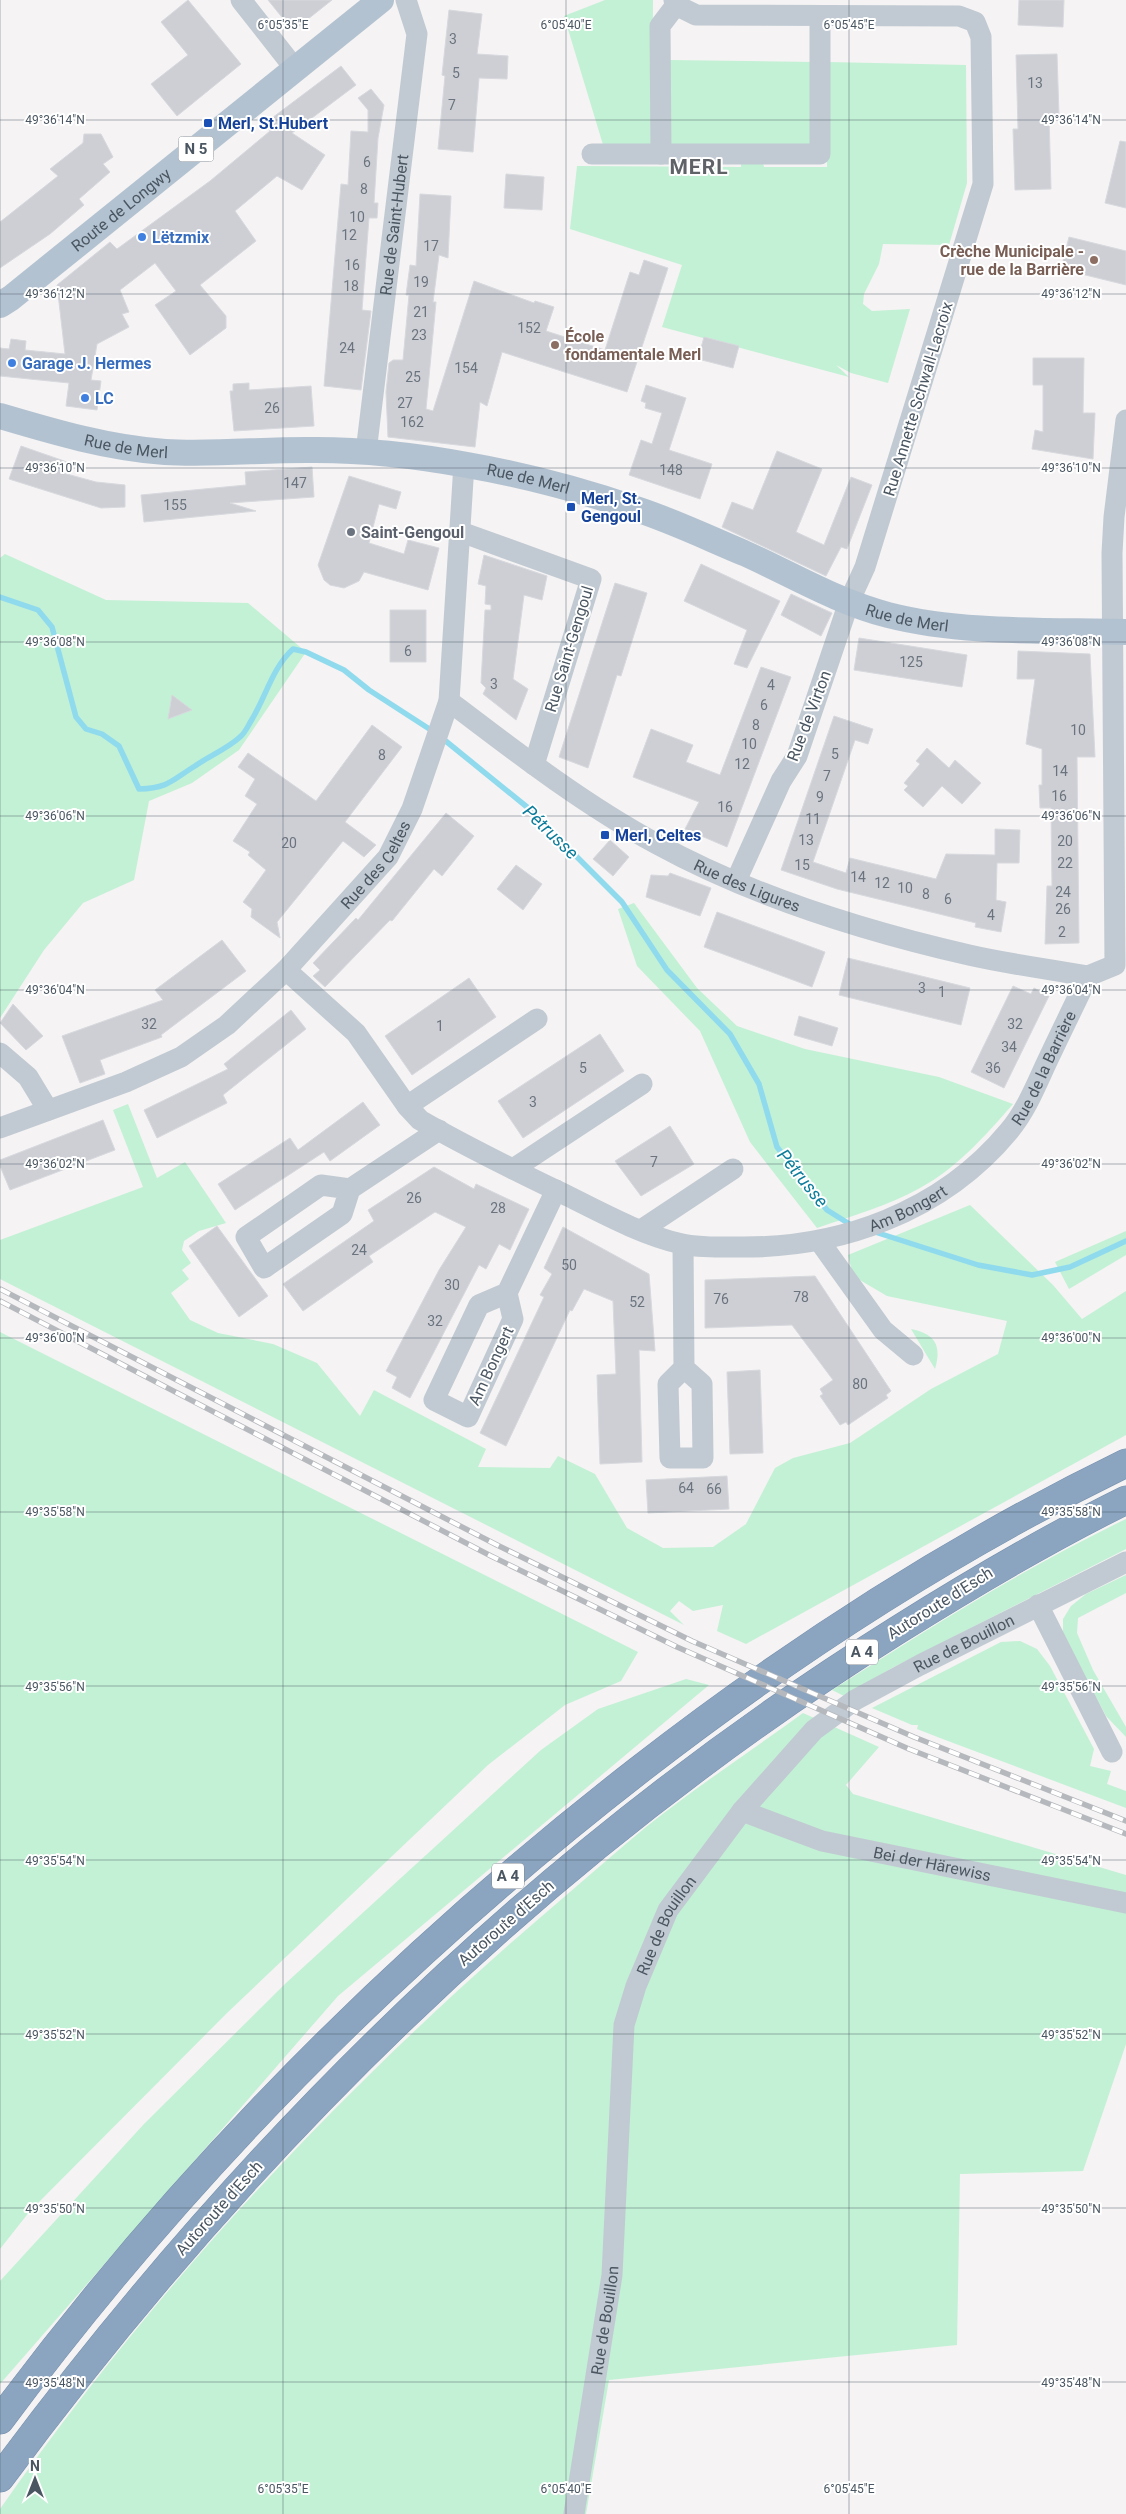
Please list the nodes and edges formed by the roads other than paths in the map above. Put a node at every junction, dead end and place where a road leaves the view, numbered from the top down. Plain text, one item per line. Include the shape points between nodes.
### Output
1 (241, 0) edge
2 (381, 0) edge
3 (406, 0) edge
4 (675, 3) edge
5 (820, 16) junction
6 (296, 70) junction
7 (592, 154) dead end
8 (661, 154) junction
9 (0, 305) edge
10 (0, 416) edge
11 (1126, 420) edge
12 (366, 452) junction
13 (464, 464) junction
14 (461, 532) junction
15 (849, 602) junction
16 (1119, 632) edge
17 (449, 701) junction
18 (534, 765) junction
19 (736, 881) junction
20 (1120, 966) edge
21 (286, 970) junction
22 (1088, 976) junction
23 (537, 1019) dead end
24 (0, 1053) edge
25 (642, 1084) dead end
26 (407, 1106) junction
27 (48, 1110) junction
28 (0, 1128) edge
29 (439, 1130) junction
30 (986, 1155) joint
31 (513, 1169) junction
32 (733, 1169) dead end
33 (350, 1189) junction
34 (556, 1190) junction
35 (641, 1230) junction
36 (820, 1242) junction
37 (683, 1245) junction
38 (507, 1293) junction
39 (913, 1355) dead end
40 (684, 1368) dead end
41 (1126, 1463) edge
42 (1126, 1500) edge
43 (1126, 1562) edge
44 (1038, 1605) junction
45 (1112, 1752) dead end
46 (742, 1810) junction
47 (1126, 1903) edge
48 (0, 2420) edge
49 (0, 2478) edge
50 (574, 2514) edge

1 - 6 street
2 - 6 main road, Route de Longwy / N 5
3 - 12 street, Rue de Saint-Hubert via 418,34
4 - 5 street, Rue Annette Schwall-Lacroix via 696,15
4 - 8 street via 660,26
5 - 8 street via 820,154
5 - 15 street, Rue Annette Schwall-Lacroix via 959,16 975,22 981,37 983,184 866,567
6 - 9 main road, Route de Longwy / N 5
7 - 8 street
10 - 12 main road, Rue de Merl via 86,440 162,452
11 - 16 street via 1114,517
12 - 13 main road, Rue de Merl
13 - 14 street, Rue des Celtes
13 - 15 main road, Rue de Merl via 523,476 638,509 749,555
14 - 17 street, Rue des Celtes
14 - 18 street, Rue Saint-Gengoul via 591,579
15 - 16 main road, Rue de Merl via 888,615 936,624
15 - 19 street, Rue de Virton via 797,756 781,781
16 - 20 street via 1115,774
17 - 18 street, Rue des Ligures
17 - 21 street, Rue des Celtes via 412,809 388,857
18 - 19 street, Rue des Ligures via 656,844
19 - 22 street, Rue des Ligures via 900,937 970,955
20 - 22 street
21 - 26 street, Am Bongert via 356,1033
21 - 27 street, Rue des Celtes via 228,1025 181,1057 126,1082
22 - 30 street, Rue de la Barrière via 1028,1102 1010,1130
23 - 26 street
24 - 27 street via 28,1077
25 - 31 street
26 - 29 street, Am Bongert via 420,1120
27 - 28 street, Rue des Celtes
29 - 31 street, Am Bongert
29 - 33 street
30 - 36 street, Am Bongert via 931,1198 892,1218
31 - 34 street, Am Bongert
32 - 35 street
33 - 33 street via 342,1214 264,1268 246,1237 321,1185
34 - 35 street, Am Bongert
34 - 38 street
35 - 37 street, Am Bongert
36 - 37 street, Am Bongert via 767,1248
36 - 39 street via 883,1330
37 - 40 street
38 - 38 street, Am Bongert via 478,1304 434,1400 468,1417 513,1319
41 - 48 highway, Autoroute d'Esch / A 4 via 982,1539 803,1649 699,1723 557,1833 442,1932 312,2056 245,2126 50,2353
42 - 49 highway, Autoroute d'Esch / A 4 via 992,1570 828,1674 715,1753 573,1864 460,1963 335,2082 280,2140 182,2248 69,2385
43 - 44 street, Rue de Bouillon
44 - 45 street
44 - 46 street, Rue de Bouillon via 856,1700 814,1730
46 - 47 street, Bei der Härewiss via 822,1841
46 - 50 street, Rue de Bouillon via 668,1910 624,2024 612,2275

